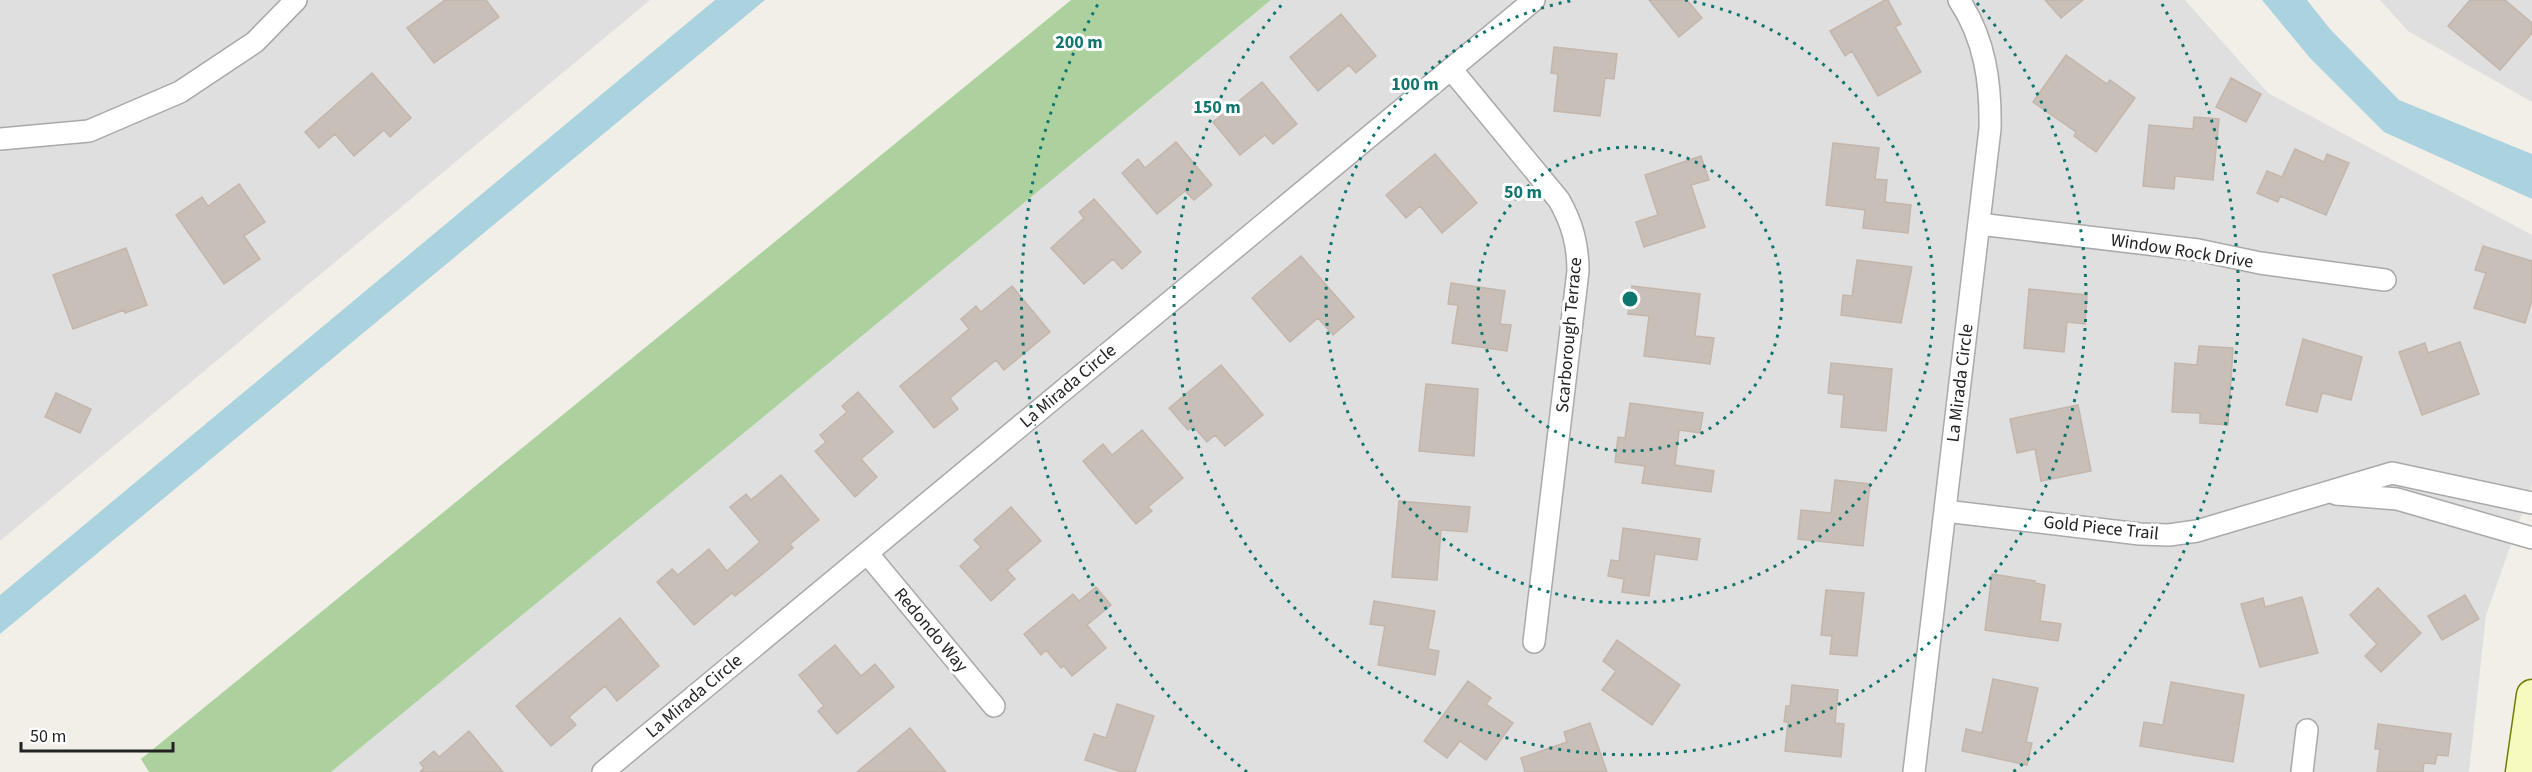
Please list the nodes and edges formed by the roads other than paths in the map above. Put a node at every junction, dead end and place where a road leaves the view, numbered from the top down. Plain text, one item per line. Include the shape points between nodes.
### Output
1 (296, 0) edge
2 (1534, 0) edge
3 (1959, 0) edge
4 (1451, 69) junction
5 (0, 139) edge
6 (1979, 224) junction
7 (2385, 280) dead end
8 (2323, 493) junction
9 (2532, 503) edge
10 (1945, 511) junction
11 (2532, 538) edge
12 (867, 553) junction
13 (1534, 642) dead end
14 (2532, 695) edge
15 (994, 706) dead end
16 (2307, 730) dead end
17 (603, 772) edge
18 (1914, 772) edge
19 (2302, 772) edge
20 (2521, 772) edge

1 - 5 street via 255,42 180,92 89,131
2 - 4 street, La Mirada Circle
3 - 6 street, La Mirada Circle via 1977,35 1990,97
4 - 12 street, La Mirada Circle
4 - 13 street, Scarborough Terrace via 1555,194 1576,241 1578,271
6 - 7 street, Window Rock Drive via 2198,250 2260,263
6 - 10 street, La Mirada Circle
8 - 9 street, Gold Piece Trail via 2392,473
8 - 10 street, Gold Piece Trail via 2198,531 2169,535
8 - 11 street, Gold Piece Trail via 2397,499
10 - 18 street, La Mirada Circle
12 - 15 street, Redondo Way
12 - 17 street, La Mirada Circle
14 - 20 street
16 - 19 street

